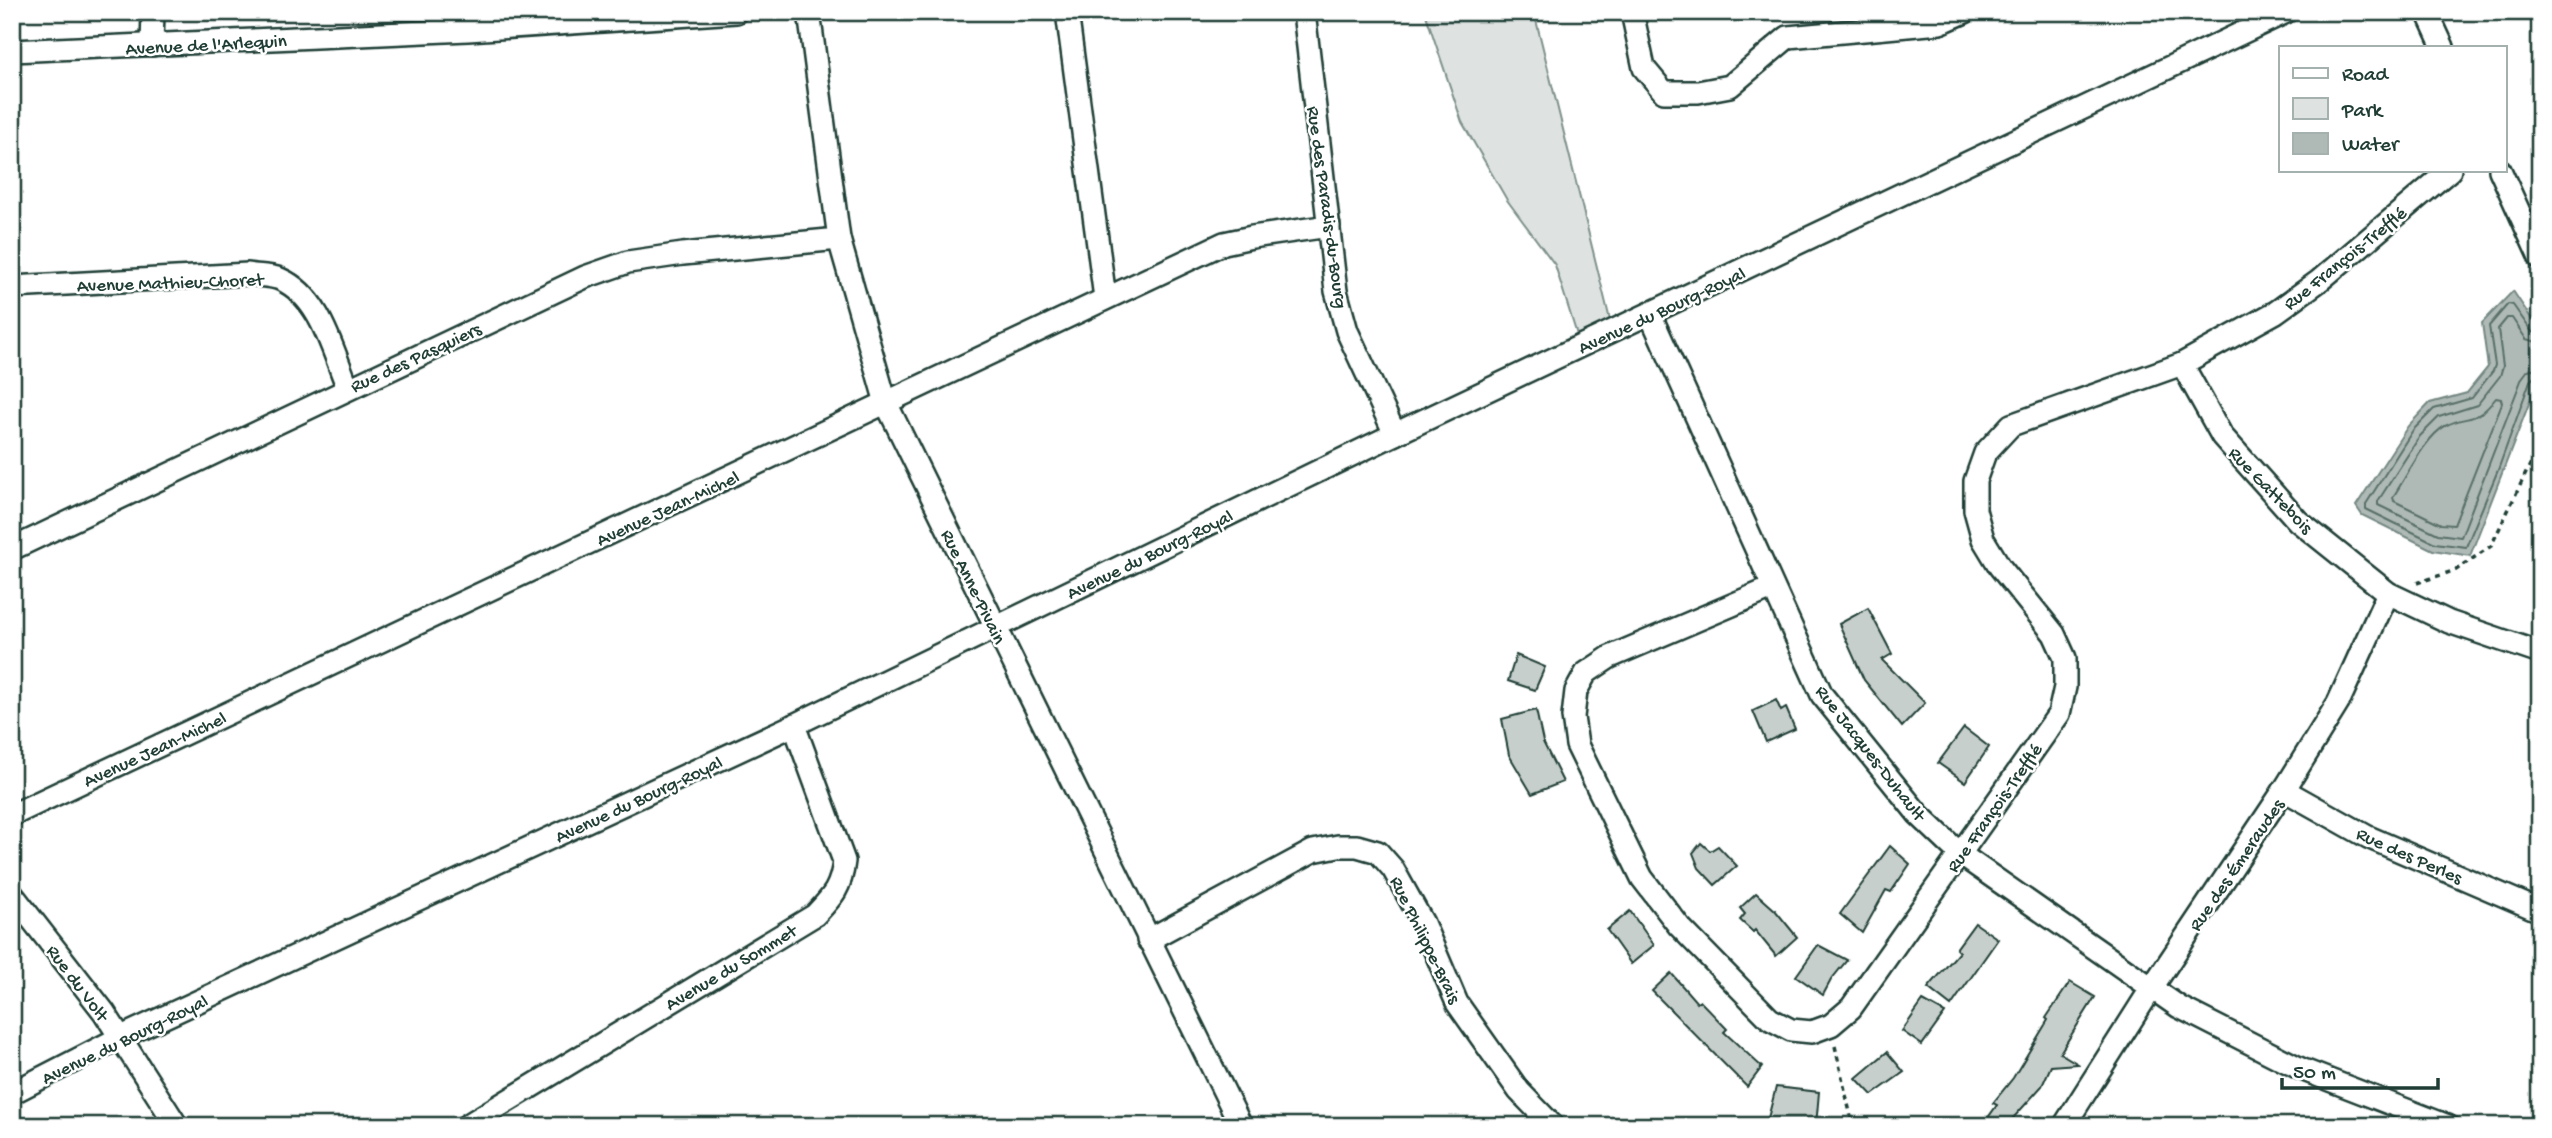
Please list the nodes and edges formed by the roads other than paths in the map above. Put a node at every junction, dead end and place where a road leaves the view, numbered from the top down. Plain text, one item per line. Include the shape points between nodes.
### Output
1 (153, 12) edge
2 (736, 12) edge
3 (809, 12) edge
4 (1067, 12) edge
5 (1304, 12) edge
6 (1632, 12) edge
7 (1965, 12) edge
8 (2286, 12) edge
9 (2427, 12) edge
10 (152, 45) junction
11 (2443, 46) edge
12 (12, 51) edge
13 (2448, 172) edge
14 (2501, 172) edge
15 (1329, 226) junction
16 (839, 239) junction
17 (2540, 258) edge
18 (12, 287) edge
19 (1104, 299) junction
20 (1650, 314) junction
21 (2182, 364) junction
22 (348, 388) junction
23 (886, 403) junction
24 (1395, 434) junction
25 (12, 549) edge
26 (1772, 588) junction
27 (2388, 593) junction
28 (995, 628) junction
29 (2540, 653) edge
30 (794, 725) junction
31 (2284, 790) junction
32 (12, 815) edge
33 (1960, 854) junction
34 (12, 894) edge
35 (2540, 911) edge
36 (1148, 940) junction
37 (2153, 986) junction
38 (119, 1038) junction
39 (12, 1093) edge
40 (177, 1126) edge
41 (466, 1126) edge
42 (1241, 1126) edge
43 (1553, 1126) edge
44 (2064, 1126) edge
45 (2448, 1126) edge

1 - 10 street
2 - 10 street, Avenue de l'Arlequin
3 - 16 street, Rue Anne-Pivain
4 - 19 street
5 - 15 street, Rue des Paradis-du-Bourg
6 - 7 street via 1644,68 1657,84 1664,92 1698,92 1730,86 1788,37 1940,23
8 - 20 street, Avenue du Bourg-Royal
9 - 11 street
10 - 12 street, Avenue de l'Arlequin
13 - 21 street, Rue François-Trefflé via 2297,297
14 - 17 street
15 - 19 street, Avenue Jean-Michel via 1224,243
15 - 24 street, Rue des Paradis-du-Bourg via 1336,291 1347,331
16 - 22 street, Rue des Pasquiers via 628,262 585,277
16 - 23 street, Rue Anne-Pivain
18 - 22 street, Avenue Mathieu-Choret via 248,274 277,278 298,289 317,313
19 - 23 street, Avenue Jean-Michel
20 - 24 street, Avenue du Bourg-Royal
20 - 26 street, Rue Jacques-Duhault
21 - 27 street, Rue Gattebois via 2222,436 2298,521
21 - 33 street, Rue François-Trefflé via 2011,425 1985,453 1975,481 1975,510 1983,539 2054,634 2065,658 2065,687 2059,714
22 - 25 street, Rue des Pasquiers
23 - 28 street, Rue Anne-Pivain
23 - 32 street, Avenue Jean-Michel
24 - 28 street, Avenue du Bourg-Royal
26 - 33 street, Rue Jacques-Duhault via 1822,695 1918,814
26 - 33 street, Rue François-Trefflé via 1609,657 1586,673 1576,691 1577,745 1642,878 1679,926 1770,1019 1791,1030 1812,1032 1830,1025 1850,1008
27 - 29 street, Rue Gattebois via 2449,622
27 - 31 street, Rue des Émeraudes via 2338,703
28 - 30 street, Avenue du Bourg-Royal
28 - 36 street, Rue Anne-Pivain
30 - 38 street, Avenue du Bourg-Royal
30 - 41 street, Avenue du Sommet via 844,862 842,883 832,897 815,915
31 - 35 street, Rue des Perles via 2368,837
31 - 37 street, Rue des Émeraudes
33 - 37 street, Rue Jacques-Duhault
34 - 38 street, Rue du Volt
36 - 42 street, Rue Anne-Pivain
36 - 43 street, Rue Philippe-Brais via 1313,851 1357,846 1378,852 1393,869 1423,923 1457,1003 1519,1091
37 - 44 street, Rue des Émeraudes
37 - 45 street, Rue Jacques-Duhault via 2179,1007 2301,1069
38 - 39 street, Avenue du Bourg-Royal
38 - 40 street, Rue du Volt

